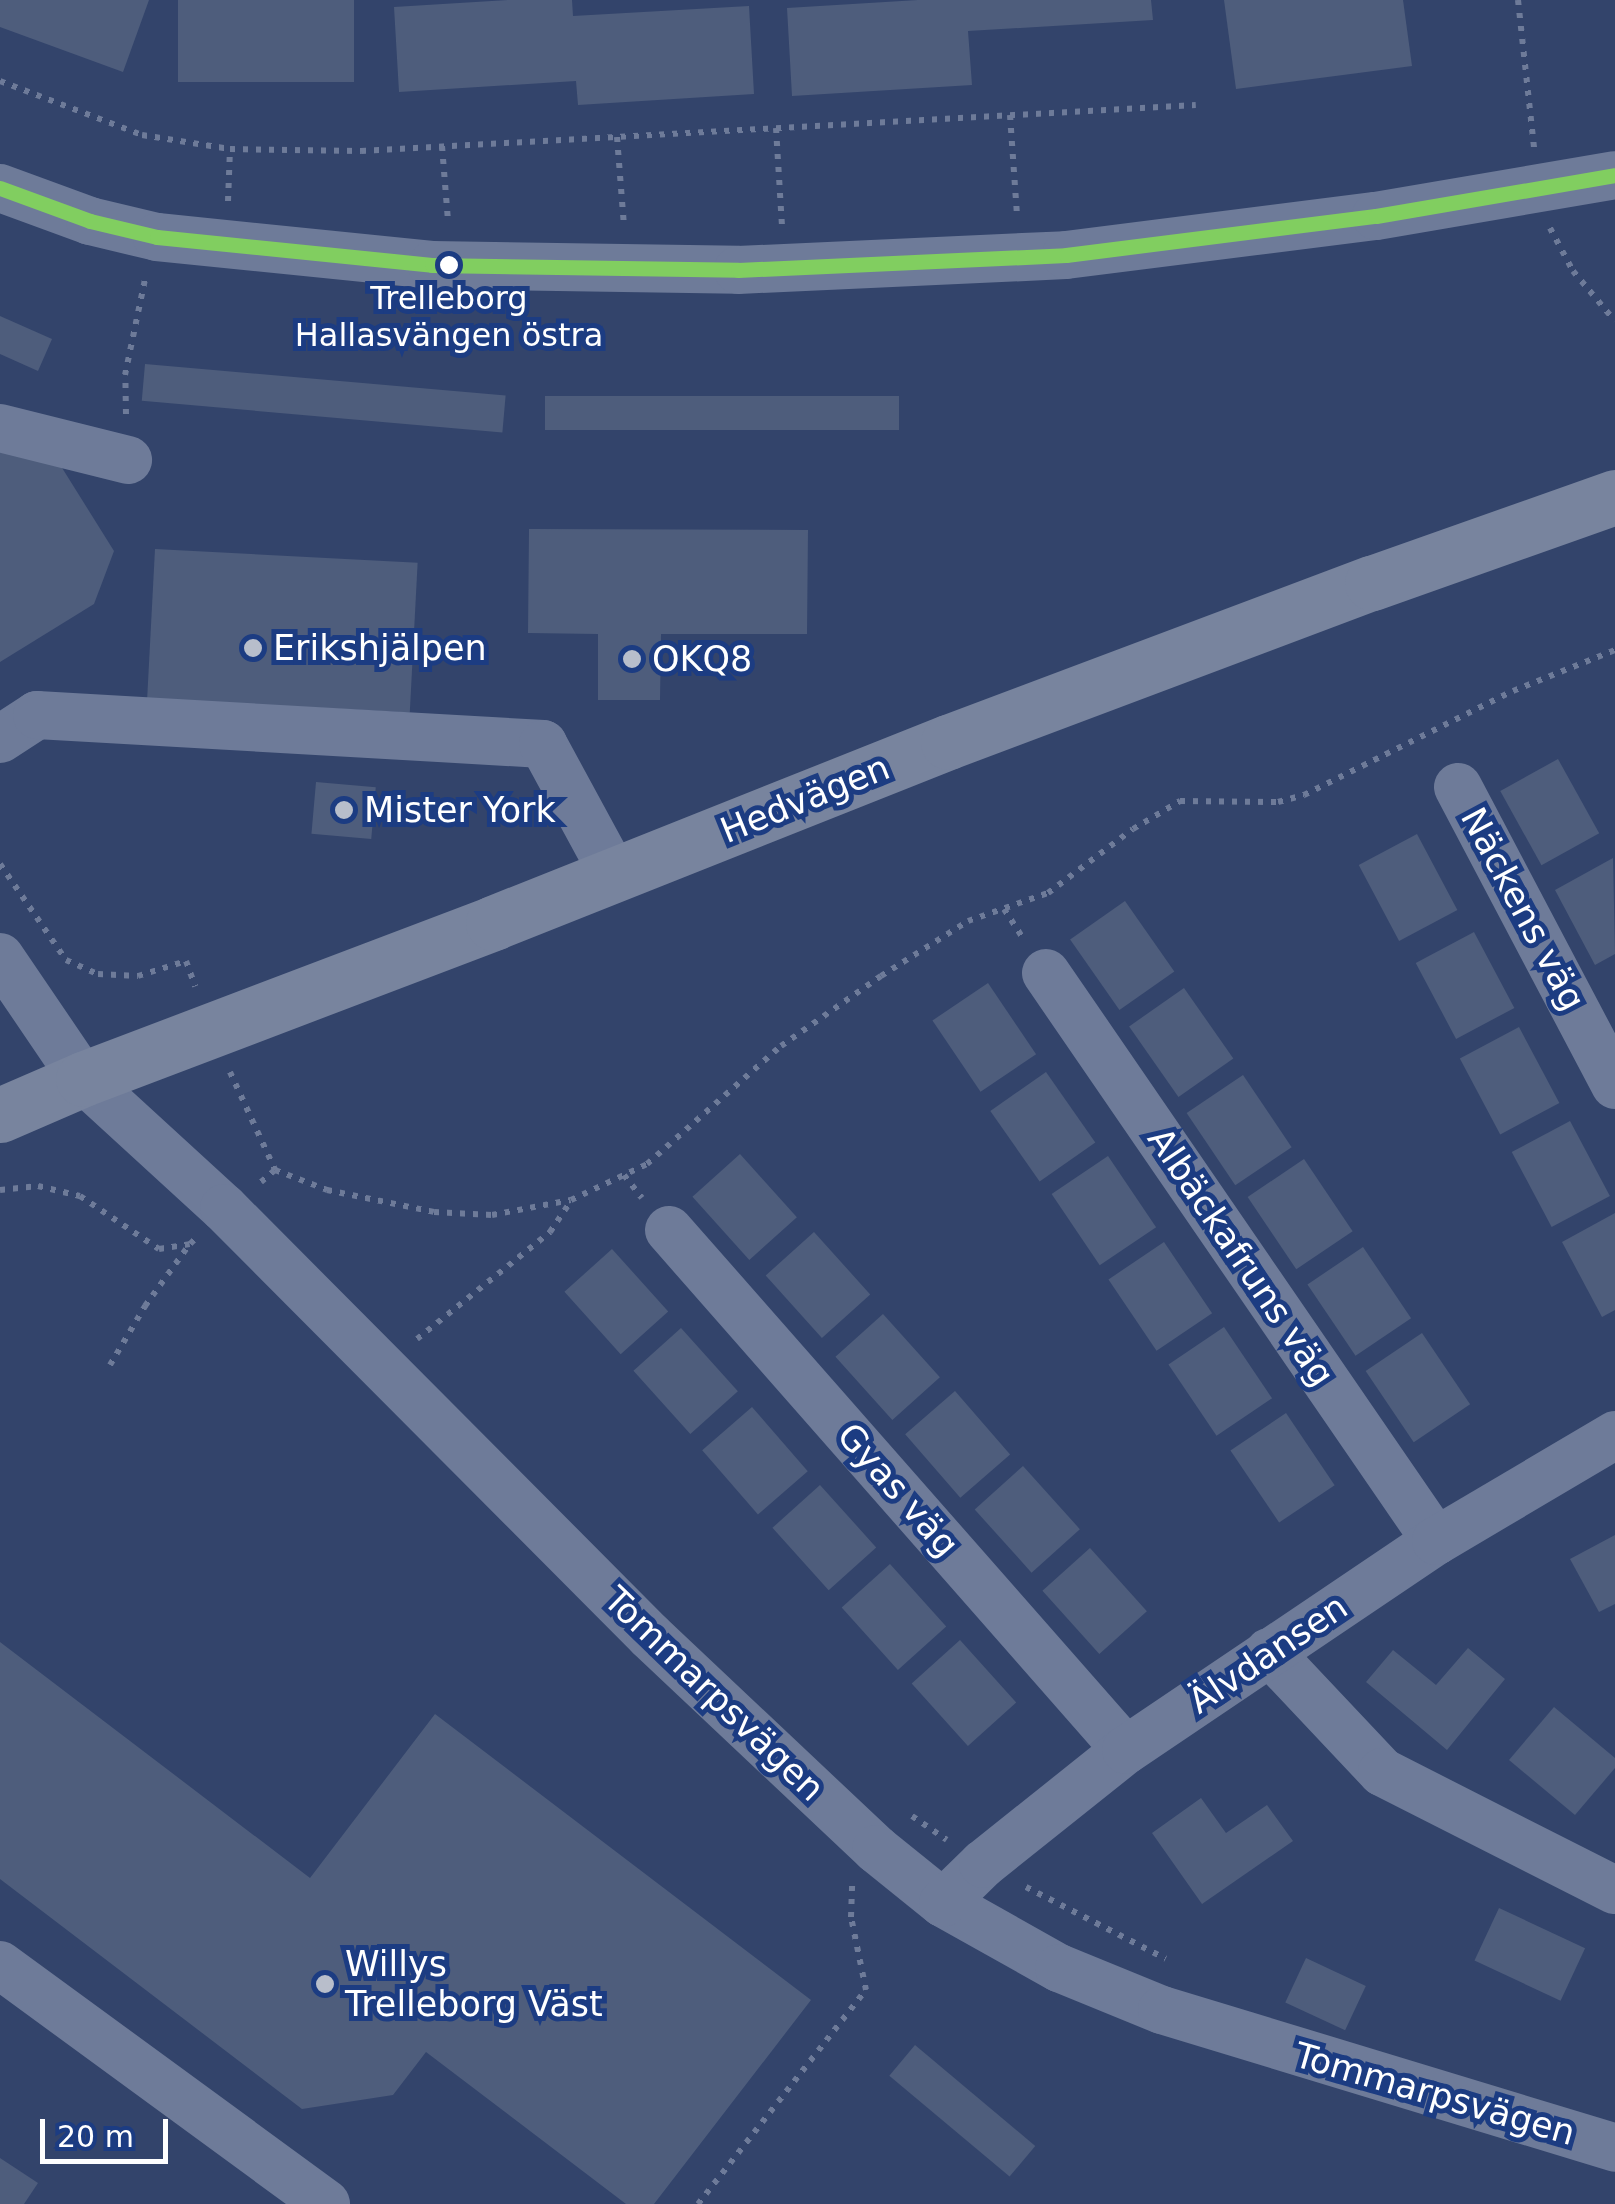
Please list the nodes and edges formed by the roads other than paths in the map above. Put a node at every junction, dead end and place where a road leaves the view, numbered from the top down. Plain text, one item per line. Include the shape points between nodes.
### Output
1 (1615, 175) edge
2 (0, 188) edge
3 (0, 428) edge
4 (128, 460) road end
5 (1615, 497) edge
6 (0, 740) edge
7 (1458, 787) dead end
8 (614, 876) junction
9 (0, 957) edge
10 (1046, 972) dead end
11 (82, 1078) junction
12 (1615, 1085) edge
13 (0, 1115) edge
14 (669, 1230) dead end
15 (1615, 1435) edge
16 (1436, 1541) junction
17 (1269, 1652) junction
18 (1126, 1750) junction
19 (1615, 1890) edge
20 (943, 1903) junction
21 (0, 1965) edge
22 (1615, 2148) edge
23 (326, 2204) edge

1 - 2 street via 1066,256 1017,228 738,270 624,238 432,266 157,237
3 - 4 street
5 - 8 main road, Hedvägen via 1022,714
6 - 8 street via 37,715 543,744
7 - 12 street, Näckens väg
8 - 11 main road, Hedvägen
9 - 11 street, Tommarpsvägen
10 - 16 street, Albäckafruns väg
11 - 13 main road, Hedvägen
11 - 20 street, Tommarpsvägen via 241,1196 650,1636 876,1849
14 - 18 street, Gyas väg
15 - 16 street, Älvdansen
16 - 17 street, Älvdansen
17 - 18 street, Älvdansen
17 - 19 street via 1382,1772
18 - 20 street, Älvdansen
20 - 22 street, Tommarpsvägen via 1060,1968 1162,2010
21 - 23 street

